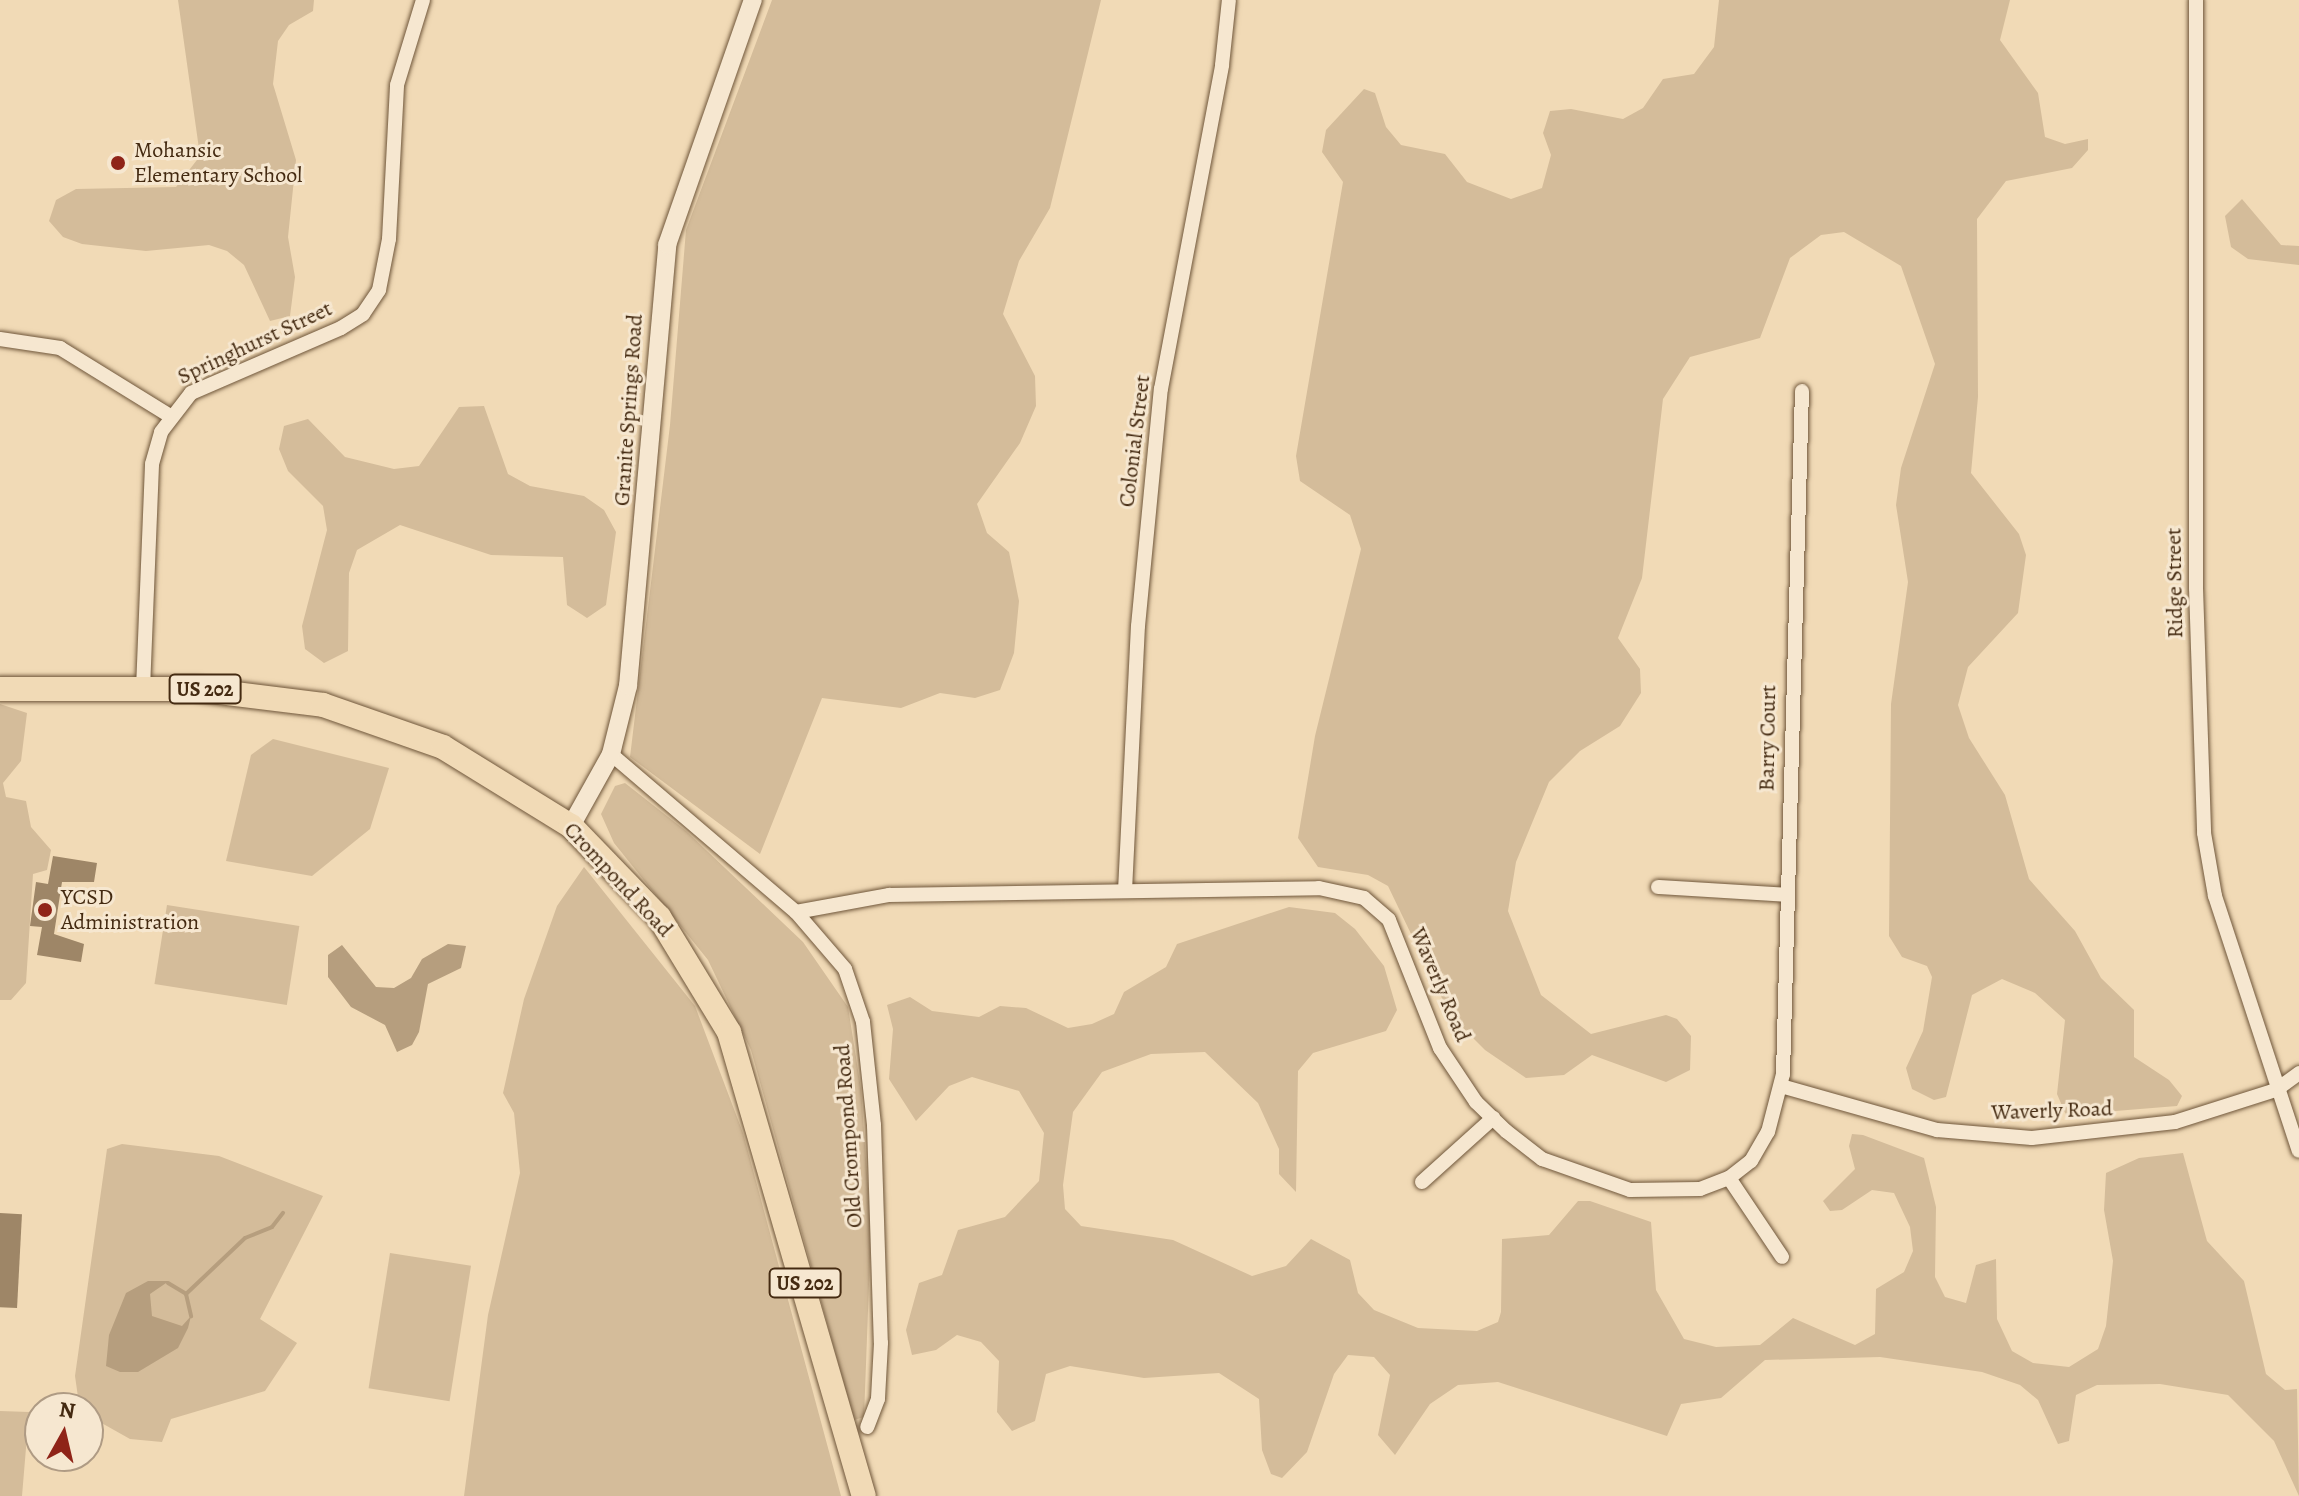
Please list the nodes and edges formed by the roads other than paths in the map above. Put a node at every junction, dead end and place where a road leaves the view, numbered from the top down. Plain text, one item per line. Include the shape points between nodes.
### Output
1 (423, 0) edge
2 (753, 0) edge
3 (1229, 0) edge
4 (2196, 0) edge
5 (0, 339) edge
6 (1802, 391) dead end
7 (170, 416) junction
8 (0, 689) edge
9 (143, 689) junction
10 (611, 754) junction
11 (571, 826) junction
12 (1658, 887) dead end
13 (1125, 891) junction
14 (1787, 895) junction
15 (796, 912) junction
16 (2299, 1073) edge
17 (1781, 1086) junction
18 (2276, 1090) junction
19 (1493, 1118) junction
20 (2299, 1151) edge
21 (1729, 1178) junction
22 (1422, 1182) dead end
23 (1782, 1257) dead end
24 (867, 1427) dead end
25 (864, 1496) edge

1 - 7 street, Springhurst Street via 397,85 389,239 379,290 363,314 341,328 191,393
2 - 10 street, Granite Springs Road via 667,245 628,686
3 - 13 street, Colonial Street via 1222,65 1161,389 1138,626
4 - 18 street, Ridge Street via 2196,588 2204,833 2215,896
5 - 7 street via 60,348
6 - 14 street, Barry Court
7 - 9 street, Springhurst Street via 152,464
8 - 9 highway, Crompond Road / US 202
9 - 11 highway, Crompond Road / US 202 via 261,693 360,715 481,766
10 - 11 street, Granite Springs Road
10 - 15 street, Old Crompond Road
11 - 25 highway, Crompond Road / US 202 via 659,917 729,1032
12 - 14 street
13 - 15 street, Waverly Road via 889,895
13 - 19 street, Waverly Road via 1319,888 1364,898 1389,920 1440,1048
14 - 17 street, Barry Court
15 - 24 street, Old Crompond Road via 845,969 866,1049 881,1343 878,1399
16 - 18 street, Waverly Road
17 - 18 street, Waverly Road via 1937,1130 2032,1138 2175,1122
17 - 21 street, Waverly Road via 1768,1132 1751,1161
18 - 20 street, Ridge Street
19 - 21 street, Waverly Road via 1542,1159 1630,1190 1700,1189
19 - 22 street
21 - 23 street

